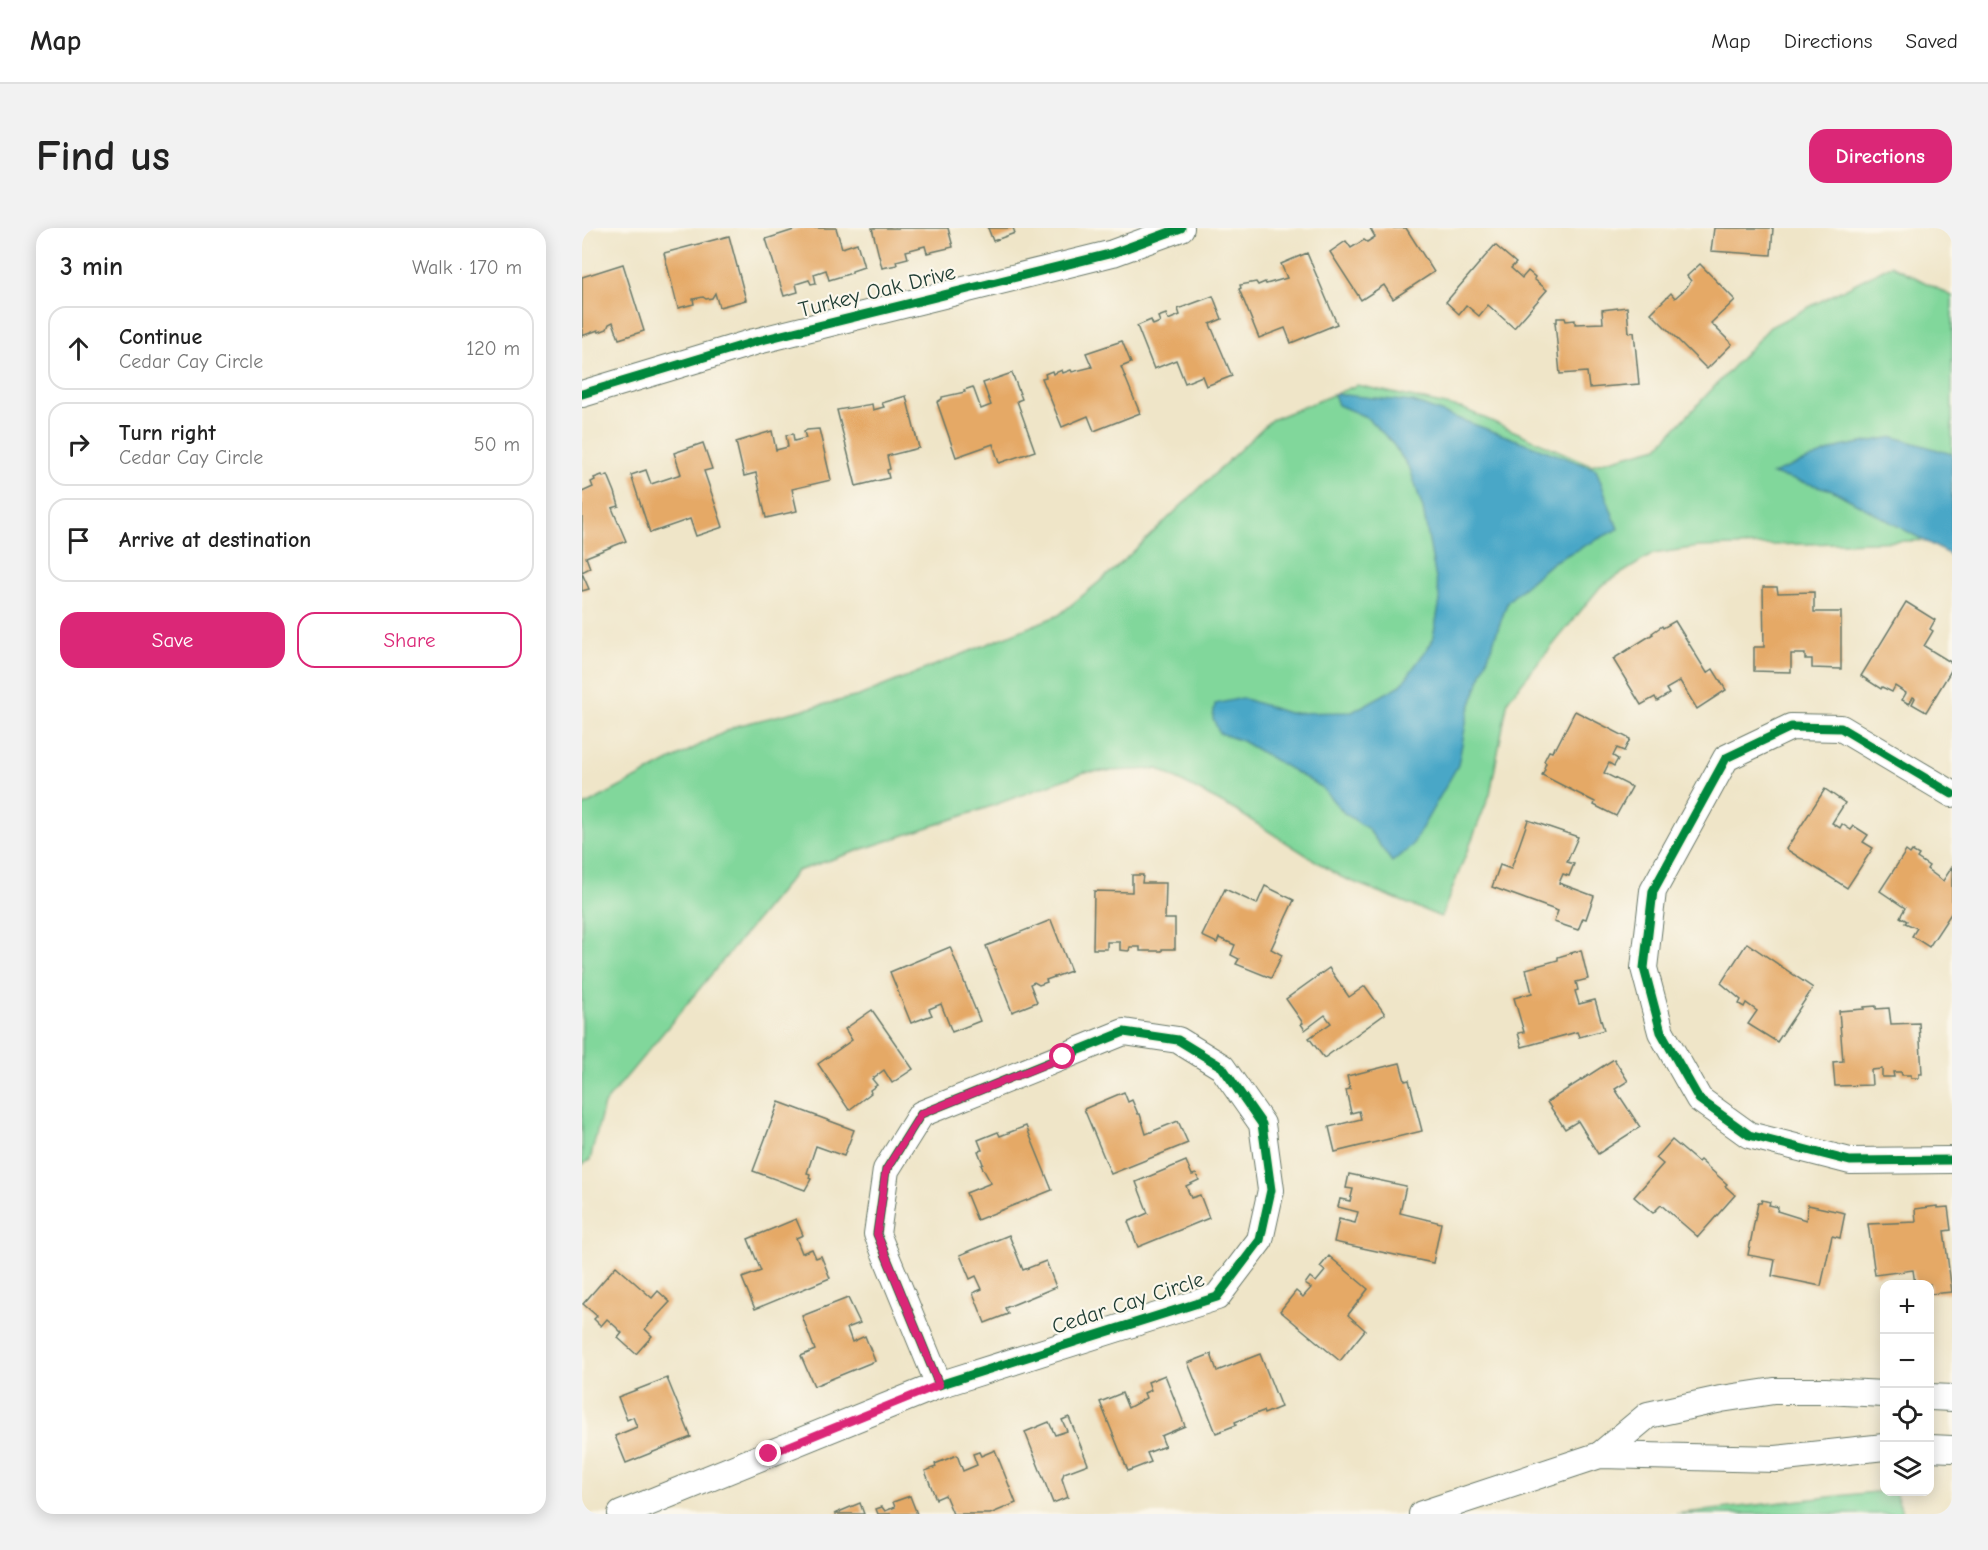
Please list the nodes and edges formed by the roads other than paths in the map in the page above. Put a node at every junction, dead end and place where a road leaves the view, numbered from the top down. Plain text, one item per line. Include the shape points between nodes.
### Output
1 (1182, 228) edge
2 (582, 394) edge
3 (1952, 795) edge
4 (1952, 1160) edge
5 (939, 1385) junction
6 (1880, 1394) edge
7 (1934, 1397) edge
8 (1952, 1398) edge
9 (1880, 1447) edge
10 (1934, 1448) edge
11 (1952, 1449) edge
12 (1600, 1455) junction
13 (621, 1514) edge
14 (1422, 1514) edge

1 - 2 street, Turkey Oak Drive via 1113,253 754,342
3 - 4 street via 1841,728 1791,727 1726,758 1653,891 1644,968 1661,1032 1699,1099 1749,1135 1850,1161
5 - 5 street, Cedar Cay Circle via 1217,1296 1260,1240 1271,1190 1262,1124 1221,1066 1178,1040 1124,1032 921,1114 886,1170 877,1234
5 - 13 street, Cedar Cay Circle
6 - 12 street via 1774,1391 1721,1399 1648,1415
7 - 8 street
9 - 12 street via 1776,1459
10 - 11 street
12 - 14 street

